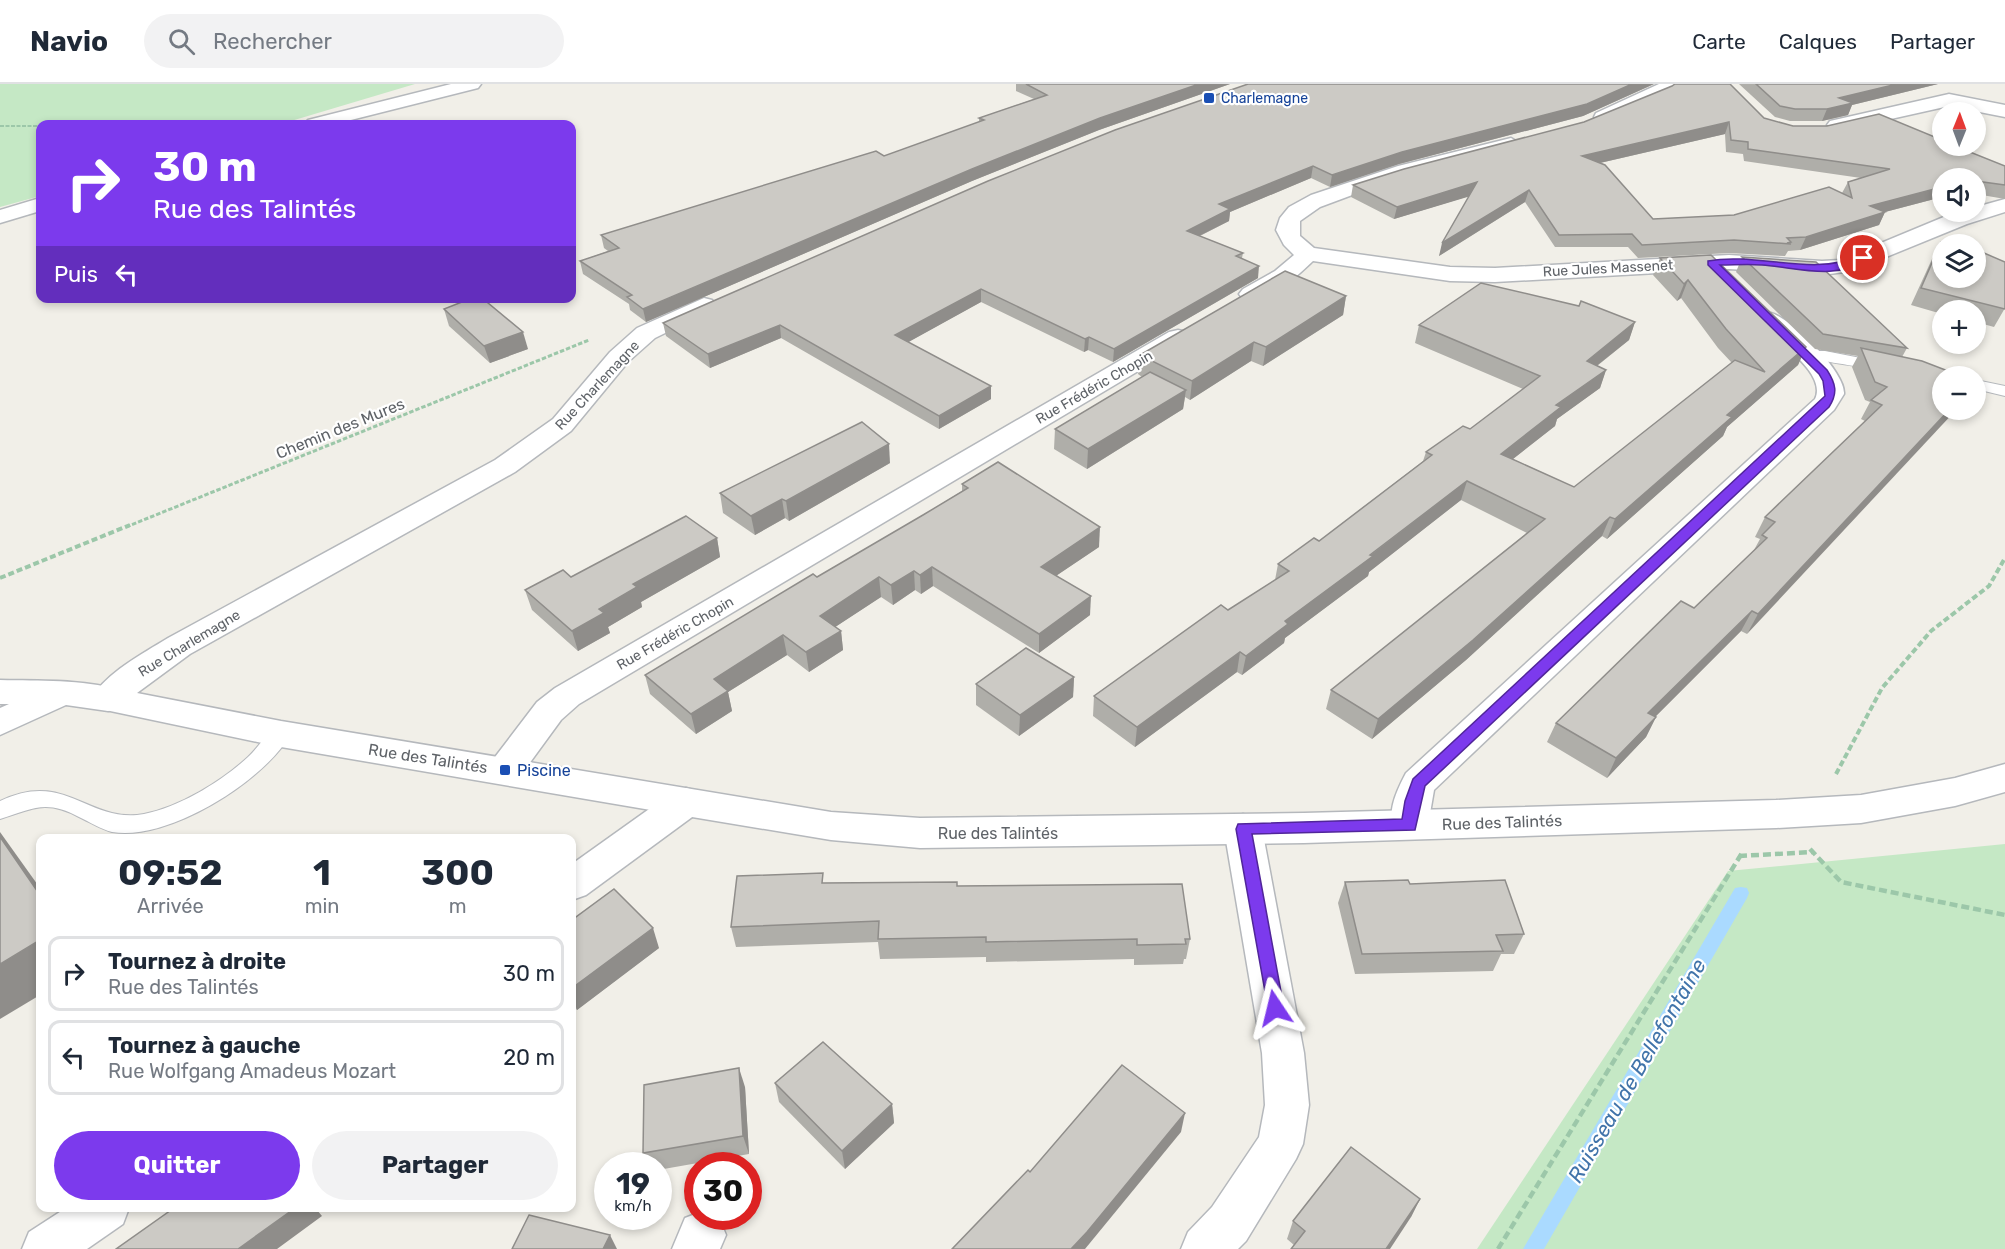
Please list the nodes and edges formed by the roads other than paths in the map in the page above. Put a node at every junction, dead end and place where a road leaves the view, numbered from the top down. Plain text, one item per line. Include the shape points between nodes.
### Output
1 (472, 84) edge
2 (1674, 84) edge
3 (2005, 111) edge
4 (331, 120) edge
5 (1585, 124) edge
6 (1822, 129) edge
7 (1531, 139) edge
8 (36, 205) edge
9 (2005, 205) edge
10 (0, 217) edge
11 (1308, 254) junction
12 (1712, 263) junction
13 (729, 294) edge
14 (1232, 306) edge
15 (1201, 324) edge
16 (1807, 355) junction
17 (1900, 370) edge
18 (1986, 387) edge
19 (2005, 390) edge
20 (0, 692) edge
21 (64, 693) junction
22 (108, 699) junction
23 (0, 723) edge
24 (281, 734) junction
25 (505, 770) junction
26 (2005, 778) edge
27 (686, 802) junction
28 (0, 811) edge
29 (1409, 825) junction
30 (1243, 829) junction
31 (576, 881) edge
32 (100, 1212) edge
33 (46, 1249) edge
34 (1205, 1249) edge

1 - 4 street
2 - 5 street
3 - 6 street via 1948,100
7 - 11 street via 1411,167 1312,203 1296,212 1288,224 1293,245
8 - 10 street
9 - 12 street, Rue Jules Massenet via 1959,219 1844,266
11 - 12 street, Rue Jules Massenet via 1450,274
11 - 14 street via 1283,276
12 - 16 street
13 - 22 street, Rue Charlemagne via 646,333 619,357 562,426 505,466 179,646
15 - 25 street, Rue Frédéric Chopin via 567,696 549,711
16 - 17 lane
16 - 29 street via 1829,381 1831,396 1826,404 1419,783
18 - 19 lane
20 - 21 street, Rue des Talintés
21 - 22 street, Rue des Talintés
21 - 23 street
22 - 24 street, Rue des Talintés
24 - 25 street, Rue des Talintés
24 - 28 lane via 253,764 181,810 151,821 111,823 59,798 47,797
25 - 27 street, Rue des Talintés
26 - 29 street, Rue des Talintés via 1955,792 1861,809
27 - 30 street, Rue des Talintés via 831,826 920,833
27 - 31 street
29 - 30 street, Rue des Talintés
30 - 34 street via 1283,1053 1287,1105 1280,1144 1229,1224
32 - 33 street

